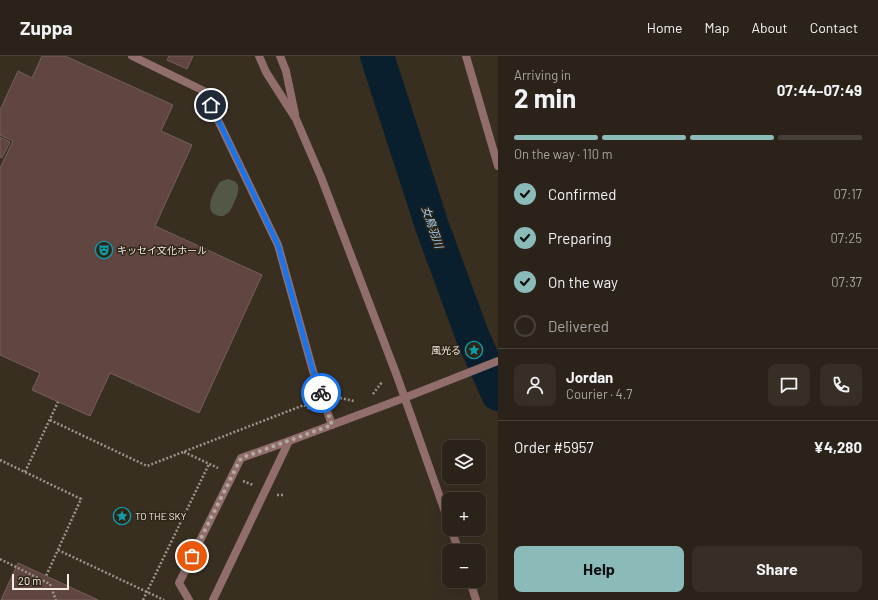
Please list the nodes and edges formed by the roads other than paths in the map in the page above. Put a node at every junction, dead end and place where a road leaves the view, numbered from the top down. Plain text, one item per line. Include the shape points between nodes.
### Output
1 (132, 56) edge
2 (259, 56) edge
3 (280, 56) edge
4 (466, 56) edge
5 (296, 119) junction
6 (498, 166) edge
7 (498, 361) edge
8 (404, 398) junction
9 (332, 425) junction
10 (289, 440) junction
11 (442, 504) edge
12 (472, 588) edge
13 (189, 600) edge
14 (213, 600) edge
15 (476, 600) edge

1 - 9 street via 204,91 278,245 313,371
2 - 5 street via 266,72
3 - 5 street via 286,71
4 - 6 street
5 - 8 street via 356,267
7 - 8 street
8 - 9 street
8 - 11 street
9 - 10 street
10 - 13 street via 241,458 179,583
10 - 14 street
12 - 15 street

